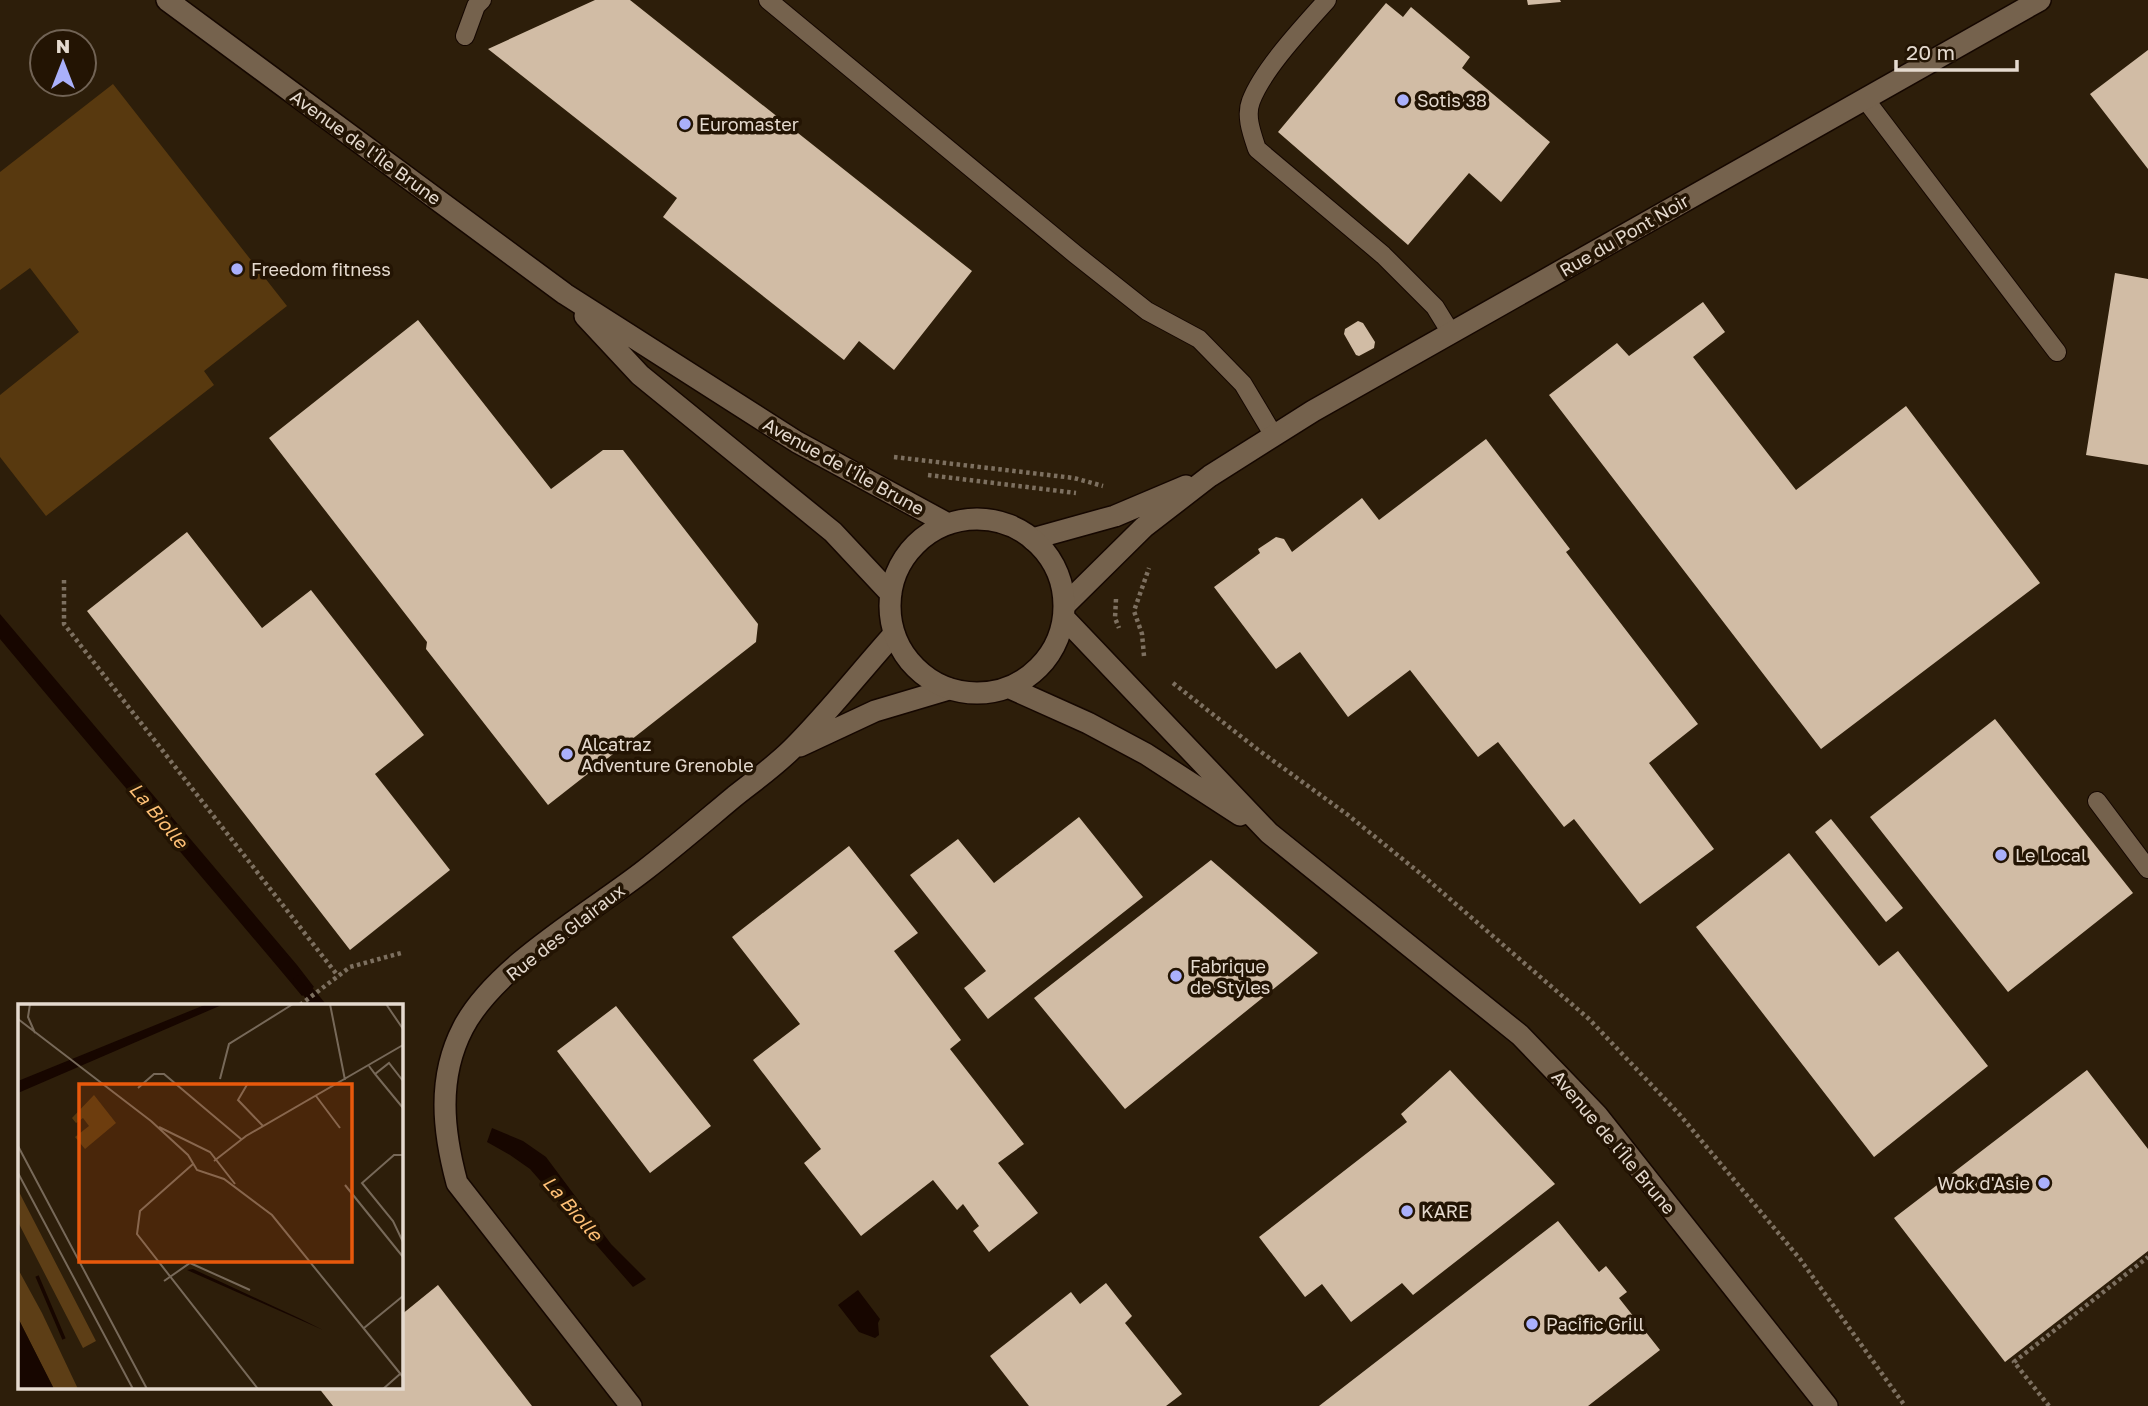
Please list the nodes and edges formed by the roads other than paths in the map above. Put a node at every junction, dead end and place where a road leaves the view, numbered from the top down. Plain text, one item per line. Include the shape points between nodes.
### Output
1 (167, 0) edge
2 (482, 0) edge
3 (768, 0) edge
4 (1327, 0) edge
5 (2040, 0) edge
6 (465, 36) dead end
7 (1865, 99) junction
8 (565, 294) junction
9 (1451, 333) junction
10 (2057, 352) dead end
11 (1274, 436) junction
12 (1210, 476) junction
13 (948, 524) junction
14 (1032, 539) junction
15 (891, 594) junction
16 (1065, 613) junction
17 (894, 634) junction
18 (1010, 688) junction
19 (949, 689) junction
20 (791, 750) junction
21 (2097, 801) dead end
22 (1269, 833) junction
23 (2148, 869) edge
24 (631, 1406) edge
25 (1827, 1406) edge

1 - 8 street, Avenue de l'Île Brune
2 - 6 lane
3 - 11 lane via 1137,303 1199,340 1243,384
4 - 9 lane via 1274,63 1250,102 1250,128 1257,149 1383,255 1436,307
5 - 7 street, Rue du Pont Noir
7 - 9 street, Rue du Pont Noir
7 - 10 lane
8 - 13 street, Avenue de l'Île Brune via 797,442
8 - 15 street, Avenue de l'Île Brune via 640,374 833,533
9 - 11 street, Rue du Pont Noir
11 - 12 street, Rue du Pont Noir
12 - 14 street, Rue du Pont Noir via 1115,516
12 - 16 street, Rue du Pont Noir via 1144,527
13 - 14 street via 989,520 1016,527
13 - 15 street via 925,535 909,551 896,570
14 - 16 street via 1055,566
15 - 17 street
16 - 18 street via 1049,657 1032,675
16 - 22 street, Avenue de l'Île Brune
17 - 19 street via 906,658 925,677
17 - 20 street, Rue des Glairaux
18 - 19 street via 979,694
18 - 22 street, Avenue de l'Île Brune via 1146,754
19 - 20 street, Rue des Glairaux via 875,710
20 - 24 street, Rue des Glairaux via 645,870 524,960 483,999 449,1060 447,1128 457,1183
21 - 23 lane
22 - 25 street, Avenue de l'Île Brune via 1520,1035 1597,1115

